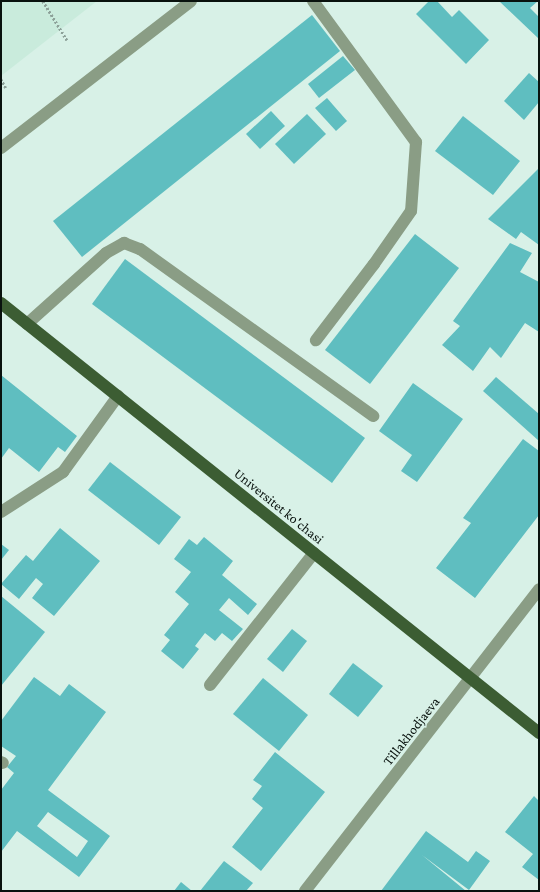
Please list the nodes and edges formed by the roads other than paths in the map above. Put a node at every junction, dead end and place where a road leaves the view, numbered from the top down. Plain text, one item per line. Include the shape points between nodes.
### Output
1 (191, 1) edge
2 (313, 1) edge
3 (1, 148) edge
4 (1, 303) edge
5 (27, 324) junction
6 (316, 340) dead end
7 (118, 396) junction
8 (373, 416) dead end
9 (1, 512) edge
10 (314, 553) junction
11 (539, 589) edge
12 (471, 678) junction
13 (210, 685) dead end
14 (539, 733) edge
15 (305, 891) edge

1 - 3 street
2 - 6 street via 416,142 411,211
4 - 5 main road, Universitet ko'chasi
5 - 7 main road, Universitet ko'chasi
5 - 8 street via 106,253 124,243 140,249
7 - 9 street via 63,472
7 - 10 main road, Universitet ko'chasi
10 - 12 main road, Universitet ko'chasi
10 - 13 street
11 - 12 street, Tillakhodjaeva
12 - 14 main road, Universitet ko'chasi
12 - 15 street, Tillakhodjaeva

